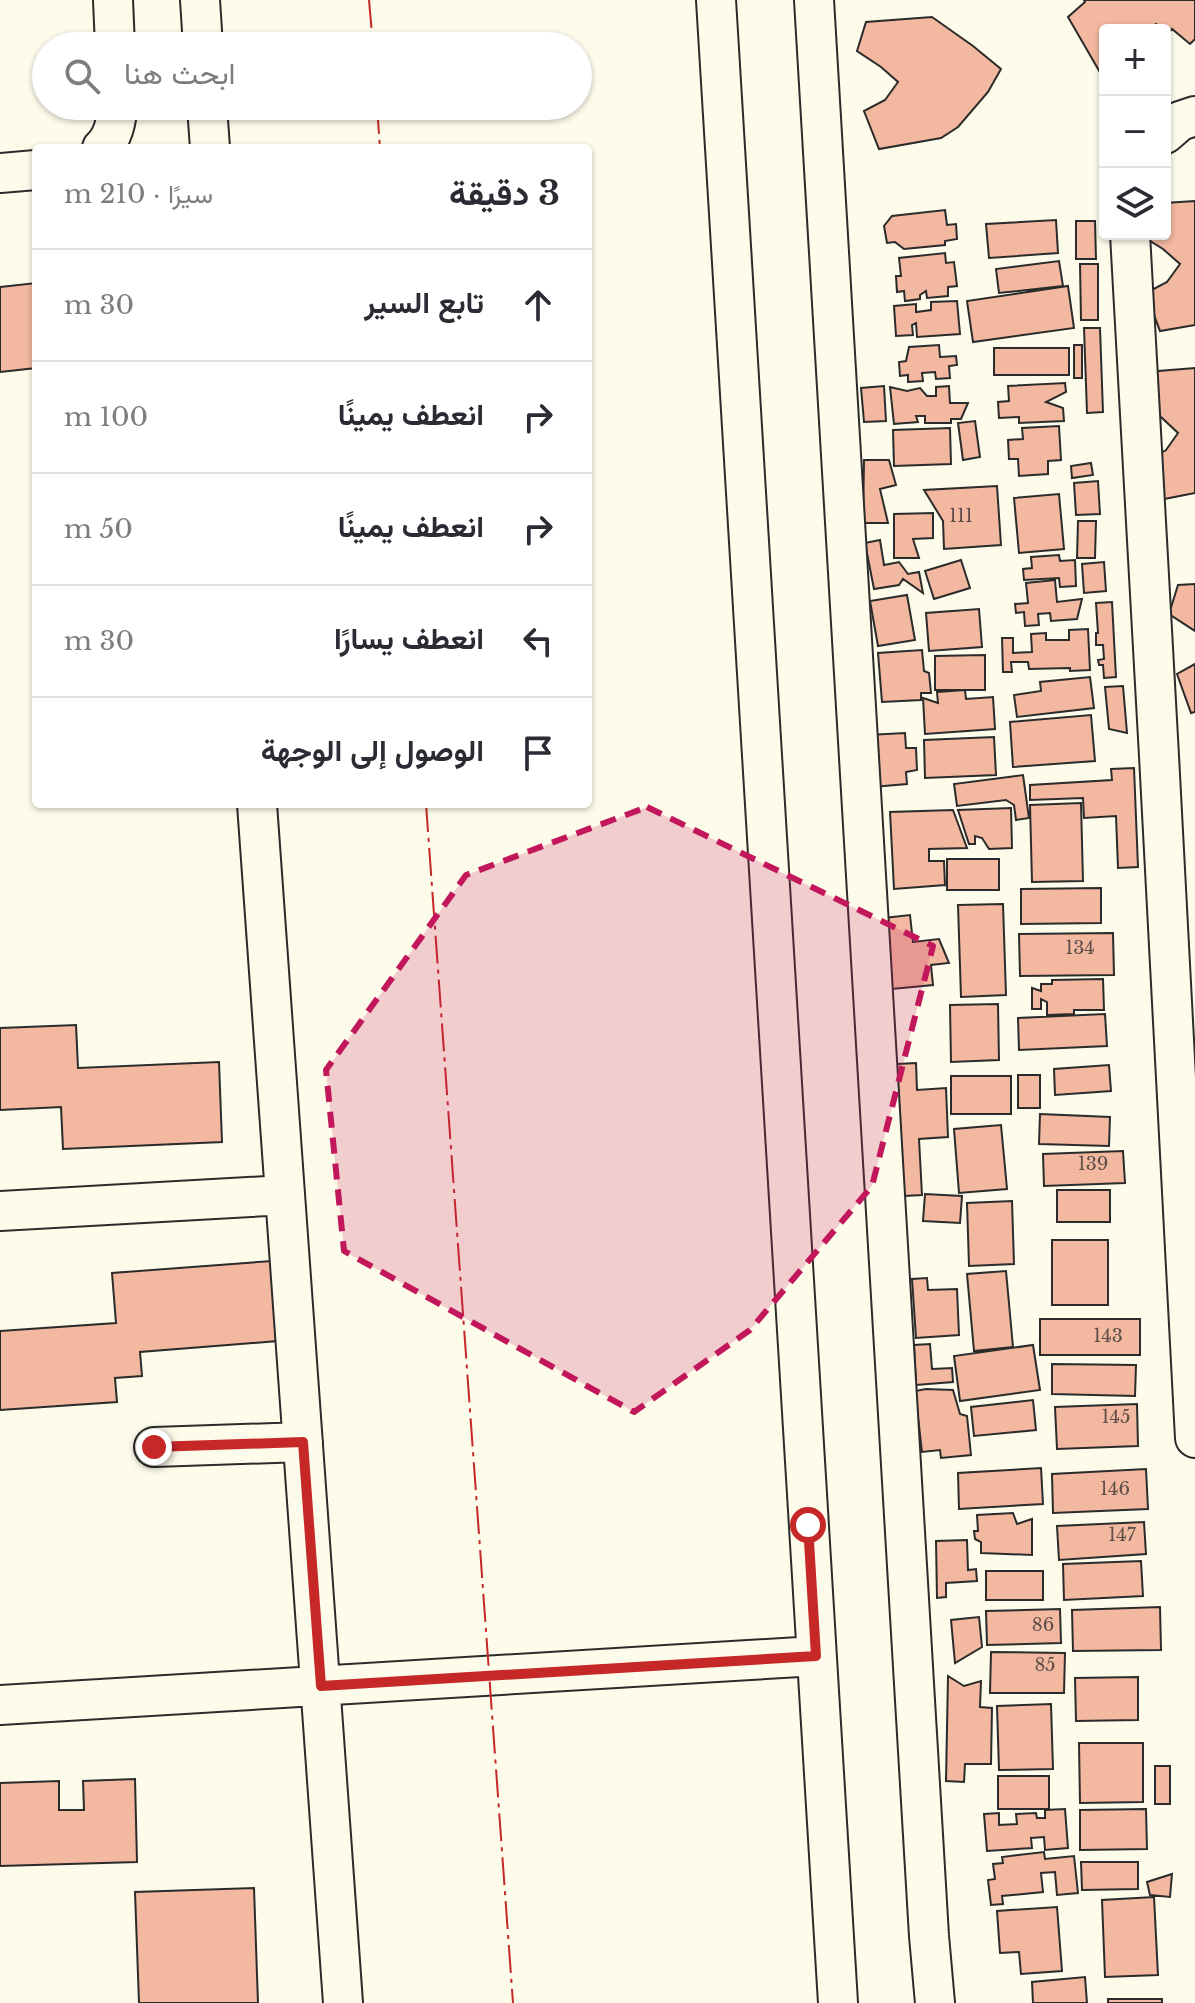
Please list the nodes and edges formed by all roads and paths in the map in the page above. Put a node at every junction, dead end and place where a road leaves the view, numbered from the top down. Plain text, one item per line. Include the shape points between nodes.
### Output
1 (113, 0) edge
2 (200, 0) edge
3 (716, 0) edge
4 (814, 0) edge
5 (114, 32) edge
6 (202, 32) edge
7 (1195, 116) edge
8 (116, 120) edge
9 (208, 120) edge
10 (1171, 129) edge
11 (107, 144) edge
12 (210, 144) edge
13 (32, 170) edge
14 (0, 173) edge
15 (1130, 240) edge
16 (257, 808) edge
17 (1182, 945) edge
18 (1188, 1190) edge
19 (285, 1195) junction
20 (0, 1211) edge
21 (1195, 1438) edge
22 (303, 1442) junction
23 (154, 1447) dead end
24 (816, 1656) junction
25 (321, 1686) junction
26 (0, 1705) edge
27 (929, 1936) junction
28 (343, 2003) edge
29 (838, 2003) edge
30 (916, 2003) edge
31 (935, 2003) edge

1 - 5 street
2 - 6 street
3 - 24 street
4 - 27 street
7 - 10 street
8 - 11 street
9 - 12 street
13 - 14 street
15 - 17 street via 1159,756
16 - 19 street
17 - 18 street
18 - 21 street
19 - 20 street
19 - 22 street
22 - 23 street
22 - 25 street
24 - 25 street
24 - 29 street
25 - 26 street
25 - 28 street
27 - 30 street
27 - 31 street

